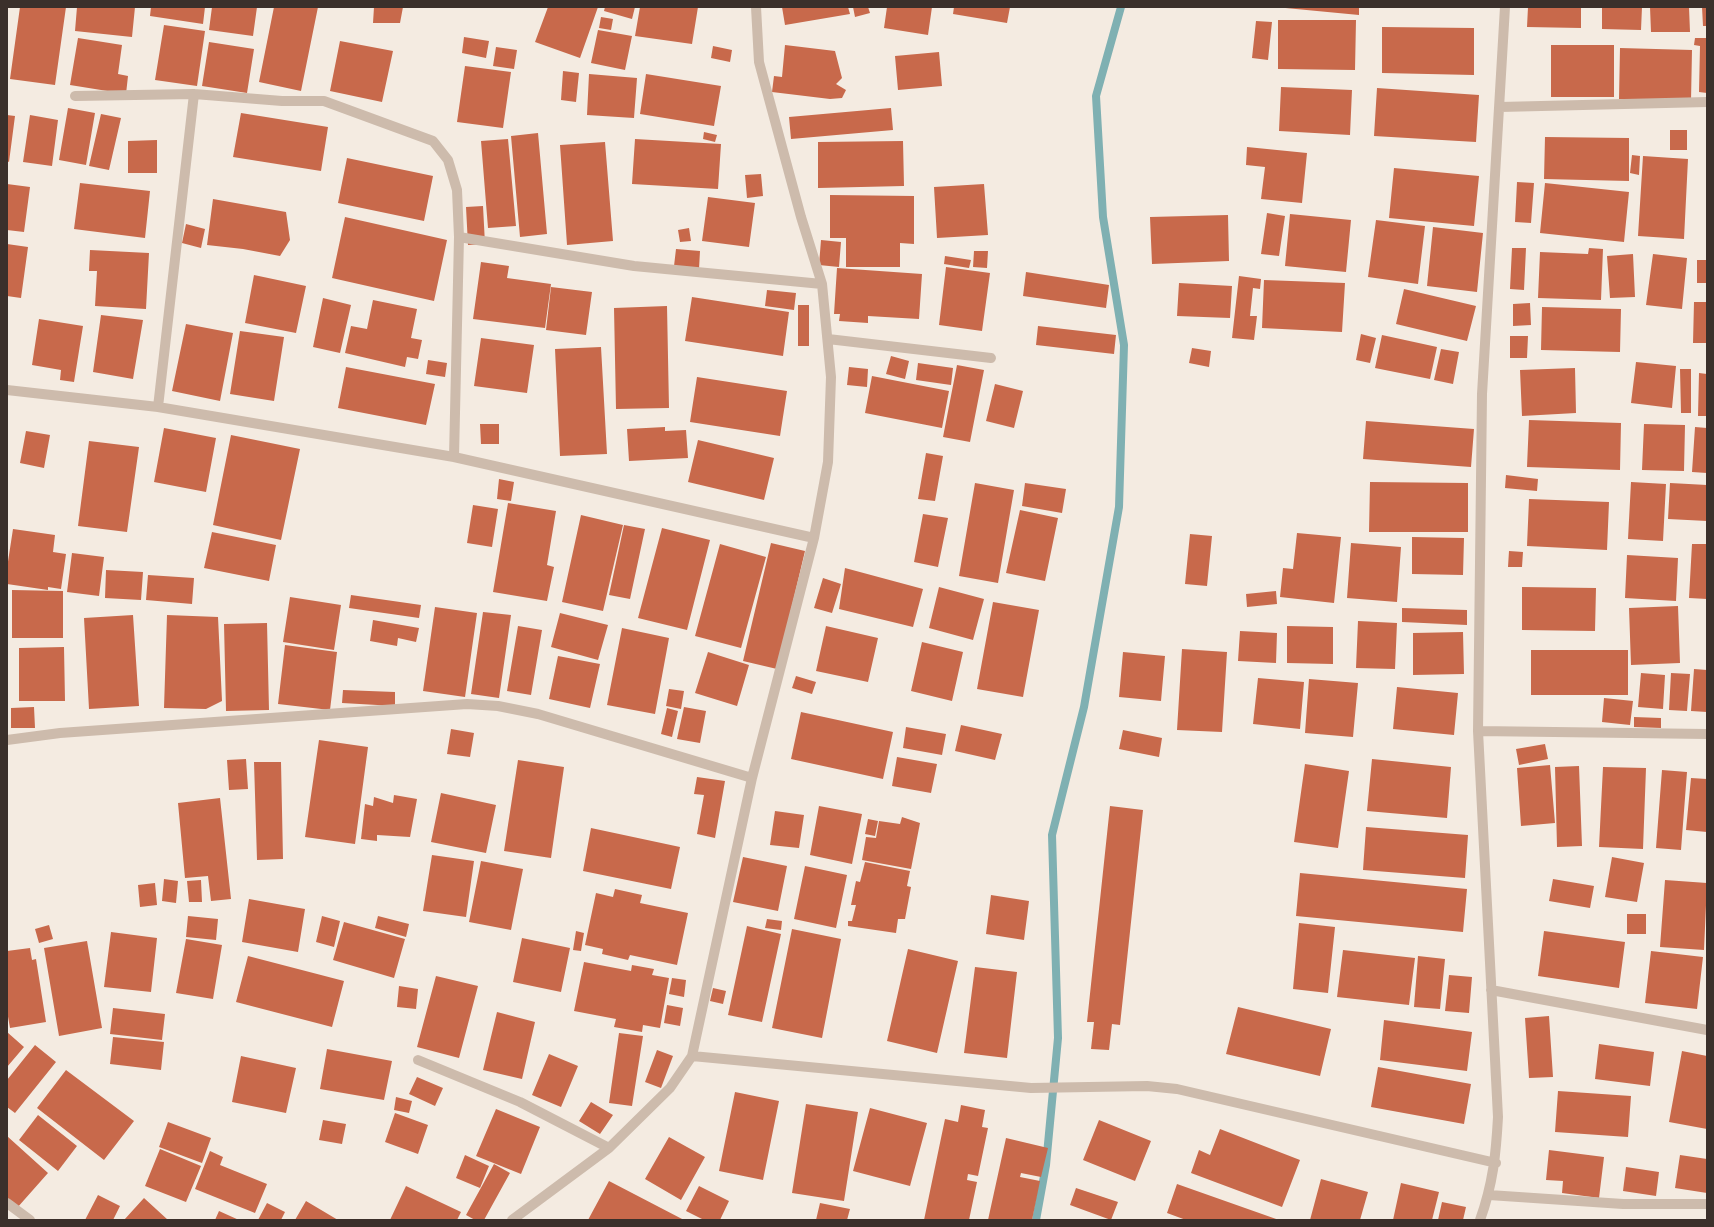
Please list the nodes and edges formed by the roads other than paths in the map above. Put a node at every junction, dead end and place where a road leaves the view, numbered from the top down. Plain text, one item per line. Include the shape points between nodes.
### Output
1 (756, 7) edge
2 (1505, 7) edge
3 (194, 94) junction
4 (75, 96) dead end
5 (1707, 102) edge
6 (1500, 107) junction
7 (459, 238) junction
8 (822, 284) junction
9 (828, 339) junction
10 (991, 358) dead end
11 (7, 390) edge
12 (158, 407) junction
13 (454, 457) junction
14 (814, 538) junction
15 (1478, 732) junction
16 (1707, 734) edge
17 (7, 740) edge
18 (752, 778) junction
19 (1491, 990) junction
20 (1707, 1030) edge
21 (692, 1056) junction
22 (418, 1060) dead end
23 (609, 1148) junction
24 (1496, 1163) junction
25 (1489, 1195) junction
26 (7, 1203) edge
27 (1707, 1204) edge
28 (30, 1220) edge
29 (512, 1220) edge
30 (1480, 1220) edge

1 - 8 street via 759,62
2 - 6 street
3 - 4 street
3 - 7 street via 282,101 324,101 433,141 448,160 457,190
3 - 12 street
5 - 6 street
6 - 15 street via 1482,394
7 - 8 street via 634,266
7 - 13 street
8 - 9 street
9 - 10 street
9 - 14 street via 831,377 828,462
11 - 12 street
12 - 13 street
13 - 14 street
14 - 18 street
15 - 16 street
15 - 19 street
17 - 18 street via 68,733 459,705 490,705 538,714
18 - 21 street
19 - 20 street
19 - 24 street via 1498,1117
21 - 23 street via 670,1088
21 - 24 street via 1031,1088 1147,1086 1177,1089
22 - 23 street via 520,1102
23 - 29 street
24 - 25 street
25 - 27 street via 1623,1204
25 - 30 street
26 - 28 street

